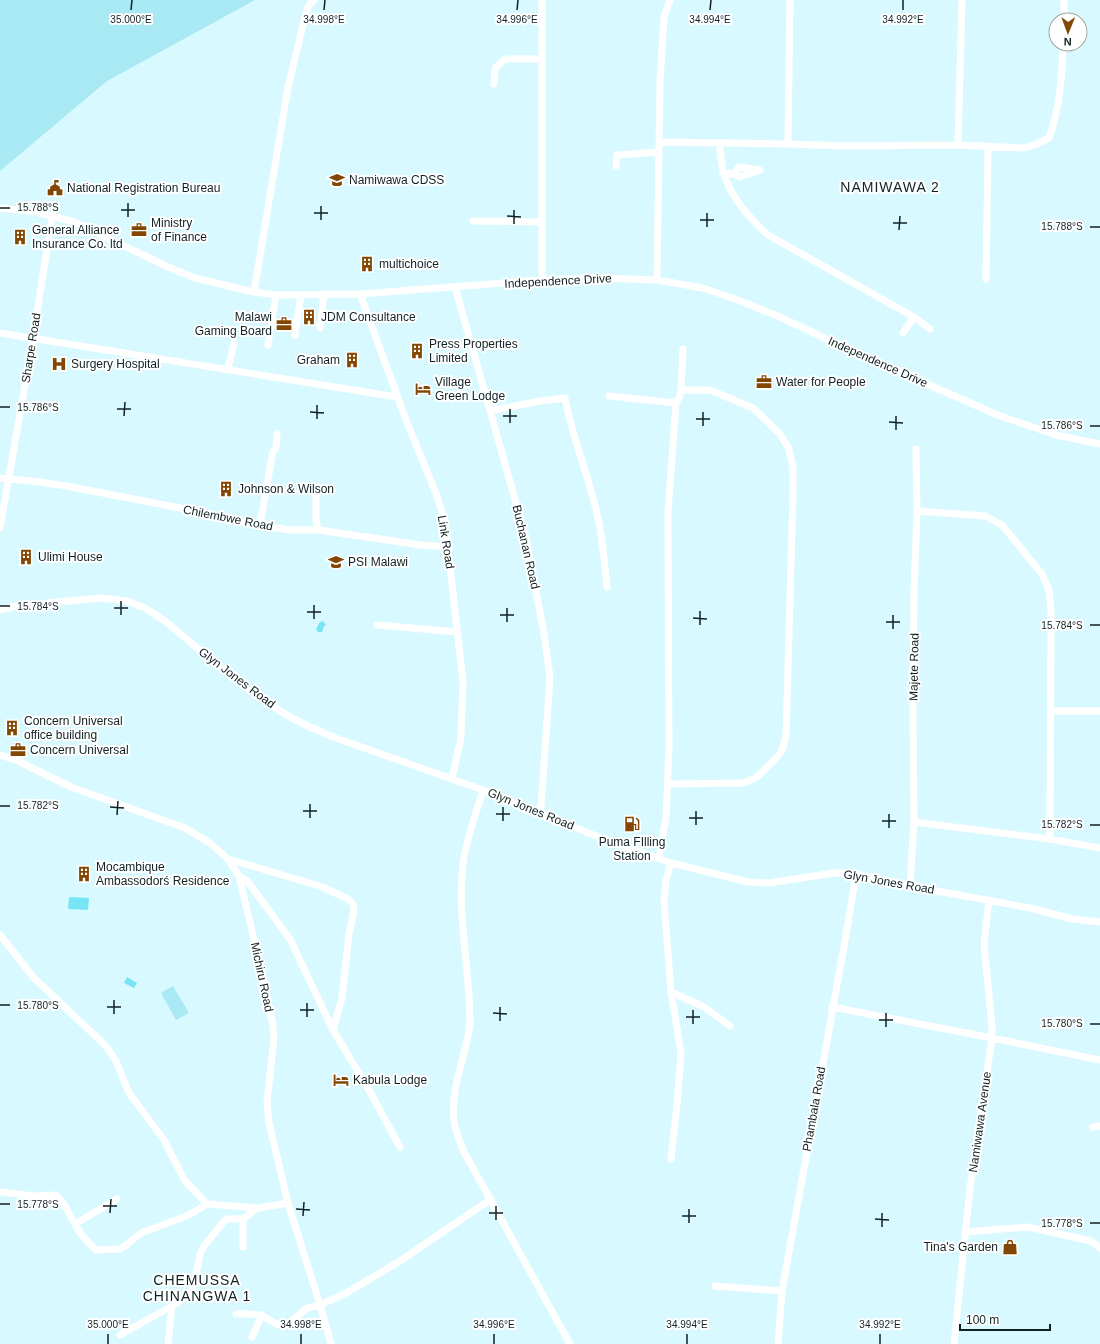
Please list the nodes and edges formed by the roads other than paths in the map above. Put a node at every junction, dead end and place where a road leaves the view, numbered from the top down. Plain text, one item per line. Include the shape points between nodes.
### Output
1 (314, 0) edge
2 (542, 0) edge
3 (670, 0) edge
4 (790, 0) edge
5 (962, 0) edge
6 (1064, 0) edge
7 (1064, 12) edge
8 (1063, 52) edge
9 (542, 59) junction
10 (494, 84) dead end
11 (660, 142) junction
12 (719, 143) junction
13 (788, 144) junction
14 (958, 145) junction
15 (988, 146) junction
16 (659, 152) junction
17 (616, 166) dead end
18 (723, 173) junction
19 (734, 174) dead end
20 (0, 208) edge
21 (52, 216) junction
22 (473, 221) dead end
23 (541, 222) junction
24 (542, 280) junction
25 (657, 280) junction
26 (986, 280) dead end
27 (455, 287) junction
28 (254, 292) junction
29 (324, 294) junction
30 (360, 294) junction
31 (276, 295) junction
32 (301, 295) junction
33 (914, 317) junction
34 (320, 328) dead end
35 (930, 329) dead end
36 (0, 333) edge
37 (903, 333) dead end
38 (295, 335) dead end
39 (33, 339) junction
40 (234, 343) dead end
41 (268, 345) dead end
42 (683, 349) dead end
43 (228, 370) junction
44 (681, 390) junction
45 (609, 396) dead end
46 (398, 397) junction
47 (676, 403) junction
48 (490, 411) junction
49 (277, 434) dead end
50 (1100, 444) edge
51 (916, 449) dead end
52 (0, 478) edge
53 (9, 479) junction
54 (316, 492) dead end
55 (917, 511) junction
56 (260, 525) junction
57 (0, 528) edge
58 (318, 530) junction
59 (448, 546) junction
60 (607, 587) dead end
61 (0, 610) edge
62 (377, 626) dead end
63 (457, 632) junction
64 (1051, 711) junction
65 (1100, 711) edge
66 (0, 755) edge
67 (452, 778) junction
68 (668, 784) junction
69 (483, 790) junction
70 (539, 812) junction
71 (914, 822) junction
72 (1050, 839) junction
73 (1100, 848) edge
74 (659, 858) junction
75 (228, 859) junction
76 (671, 863) junction
77 (856, 874) junction
78 (239, 876) junction
79 (910, 886) junction
80 (989, 900) junction
81 (1100, 922) edge
82 (0, 935) edge
83 (671, 992) junction
84 (832, 1007) junction
85 (730, 1026) dead end
86 (333, 1030) junction
87 (992, 1038) junction
88 (1100, 1060) edge
89 (400, 1147) dead end
90 (671, 1159) dead end
91 (0, 1192) edge
92 (117, 1199) dead end
93 (491, 1199) junction
94 (288, 1203) junction
95 (207, 1204) junction
96 (258, 1208) junction
97 (243, 1219) junction
98 (75, 1224) junction
99 (965, 1232) junction
100 (242, 1247) dead end
101 (1100, 1248) edge
102 (716, 1286) dead end
103 (782, 1291) junction
104 (320, 1305) junction
105 (172, 1306) junction
106 (236, 1314) dead end
107 (262, 1316) junction
108 (120, 1335) dead end
109 (252, 1337) dead end
110 (168, 1344) edge
111 (331, 1344) edge
112 (570, 1344) edge
113 (778, 1344) edge
114 (954, 1344) edge

1 - 28 street via 306,13 288,87
2 - 9 street
3 - 11 street via 664,17
4 - 13 street
5 - 14 street
6 - 7 street
8 - 15 street via 1054,125 1049,138 1024,148
9 - 10 street via 505,59 495,68
9 - 23 street
11 - 12 street
11 - 16 street
12 - 13 street
12 - 18 street
13 - 14 street
14 - 15 street
15 - 26 street
16 - 17 street via 617,155
16 - 25 street
18 - 19 street
18 - 33 street via 750,218 768,235
20 - 21 street, Independence Drive
21 - 28 street, Independence Drive via 80,225 196,278
21 - 39 street, Sharpe Road
22 - 23 street
23 - 24 street
24 - 25 street, Independence Drive
24 - 27 street, Independence Drive
25 - 50 street, Independence Drive via 703,288 743,302 978,407 1056,435
27 - 30 street, Independence Drive
27 - 48 street, Buchanan Road
28 - 31 street, Independence Drive
29 - 30 street, Independence Drive
29 - 32 street, Independence Drive
29 - 34 street
30 - 46 street, Link Road
31 - 32 street, Independence Drive
31 - 41 street
32 - 38 street
33 - 35 street
33 - 37 street
36 - 39 street
39 - 43 street
39 - 53 street, Sharpe Road
40 - 43 street
42 - 44 street
43 - 46 street
44 - 47 street
44 - 68 street via 710,390 753,408 780,434 789,449 793,467 793,495 786,736 782,751 774,760 757,777 743,783
45 - 47 street
46 - 59 street, Link Road via 437,496 445,522
47 - 68 street via 668,512
48 - 60 street via 565,398 599,522
48 - 70 street, Buchanan Road via 526,538 550,676 545,767
49 - 56 street
51 - 55 street, Majete Road
52 - 53 street, Chilembwe Road
53 - 56 street, Chilembwe Road via 66,486
53 - 57 street, Sharpe Road
54 - 58 street
55 - 64 street via 985,516 1002,525 1042,574 1049,590 1051,609
55 - 71 street, Majete Road via 913,679
56 - 58 street, Chilembwe Road via 290,530
58 - 59 street, Chilembwe Road via 421,545
59 - 63 street, Link Road
61 - 67 street, Glyn Jones Road via 100,598 136,604 164,622 241,684 288,716 336,738
62 - 63 street
63 - 67 street, Link Road via 463,682 463,714 461,738
64 - 65 street
64 - 72 street
66 - 75 street, Michiru Road via 16,760 71,787 185,828 210,843
67 - 69 street, Glyn Jones Road
68 - 74 street
69 - 70 street, Glyn Jones Road
69 - 93 street via 468,838 464,863 462,918 470,1023 455,1092 454,1120 464,1152
70 - 74 street, Glyn Jones Road via 601,838
71 - 72 street
71 - 79 street, Majete Road
72 - 73 street
74 - 76 street, Glyn Jones Road
75 - 78 street, Michiru Road
75 - 86 street via 320,886 353,904 342,998
76 - 77 street, Glyn Jones Road via 748,882 769,883 834,873
76 - 83 street via 664,901
77 - 79 street, Glyn Jones Road
77 - 84 street, Phambala Road
78 - 86 street via 248,882 290,939
78 - 94 street, Michiru Road via 273,1026 267,1110
79 - 80 street, Glyn Jones Road
80 - 81 street, Glyn Jones Road via 1073,919
80 - 87 street, Namiwawa Avenue via 984,944
82 - 95 street via 34,978 106,1046 129,1093 164,1140 185,1181
83 - 85 street via 704,1007
83 - 90 street via 681,1053
84 - 87 street
84 - 103 street, Phambala Road
86 - 89 street
87 - 88 street
87 - 99 street, Namiwawa Avenue
91 - 98 street via 34,1196 56,1195 61,1198
92 - 98 street
93 - 104 street via 371,1279
93 - 112 street
94 - 96 street
94 - 104 street, Michiru Road
95 - 96 street
95 - 98 street via 189,1215 141,1233 126,1245 112,1250 96,1250
96 - 97 street
97 - 100 street
97 - 105 street via 230,1218 223,1221 200,1254 190,1294
99 - 101 street via 1028,1227 1091,1241
99 - 114 street, Namiwawa Avenue
102 - 103 street
103 - 113 street, Phambala Road
104 - 107 street via 307,1308 285,1326
104 - 111 street, Michiru Road
105 - 108 street
105 - 110 street
106 - 107 street
107 - 109 street

